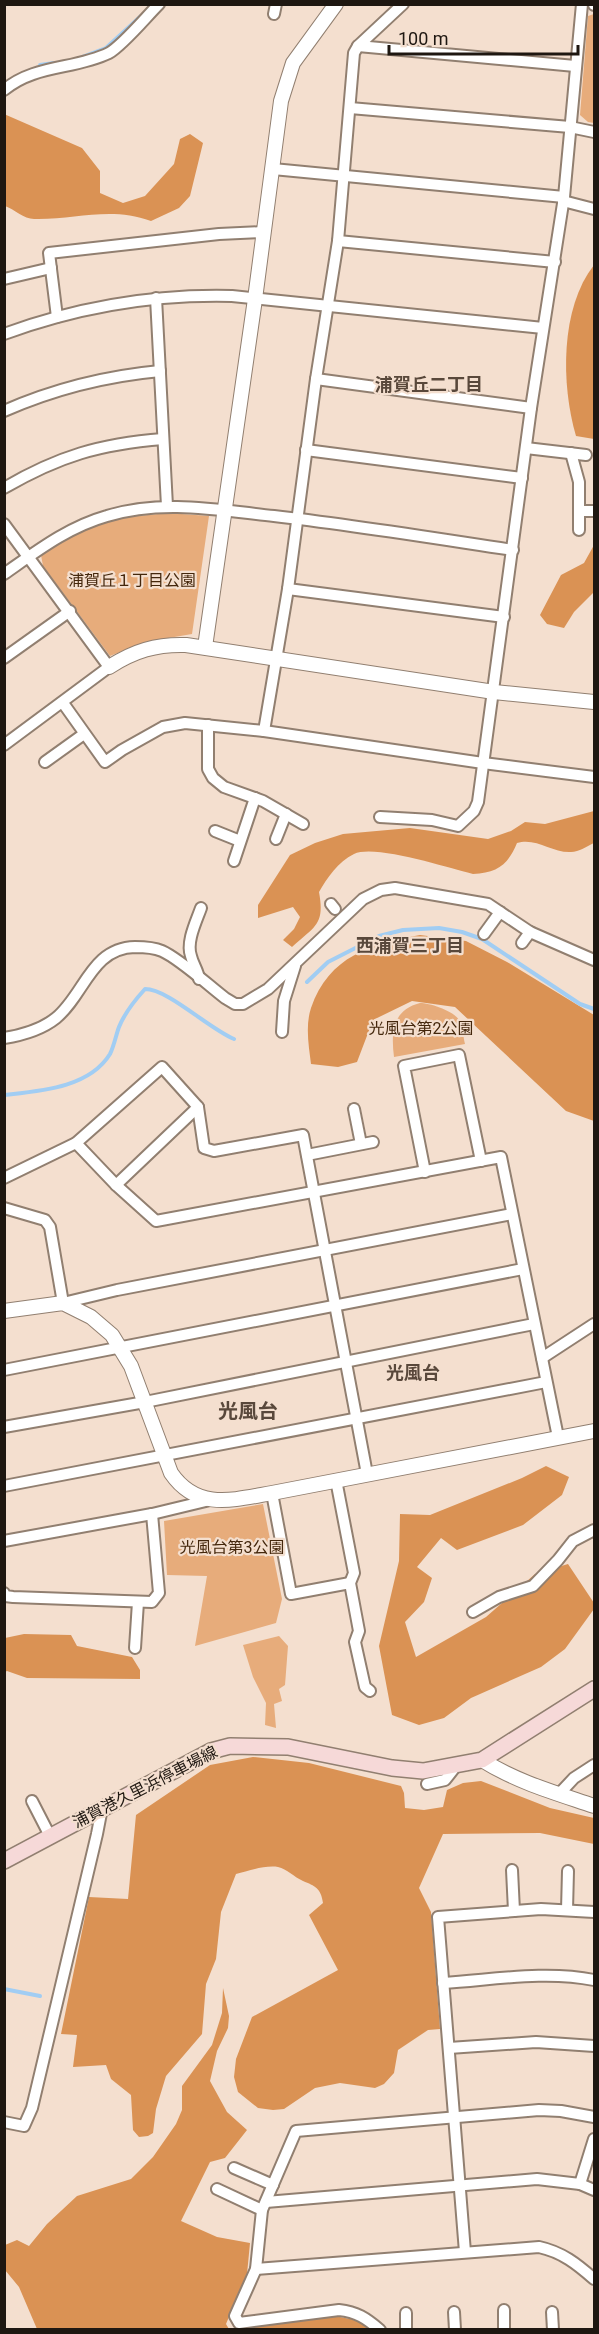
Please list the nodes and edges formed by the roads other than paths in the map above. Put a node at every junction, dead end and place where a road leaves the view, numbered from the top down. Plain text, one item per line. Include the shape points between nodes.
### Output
1 (159, 4) edge
2 (404, 4) edge
3 (582, 4) edge
4 (333, 5) edge
5 (358, 46) junction
6 (575, 66) junction
7 (4, 90) edge
8 (350, 108) junction
9 (570, 127) junction
10 (594, 132) edge
11 (273, 169) junction
12 (344, 177) junction
13 (564, 199) junction
14 (594, 208) edge
15 (263, 232) junction
16 (338, 241) junction
17 (555, 262) junction
18 (51, 268) junction
19 (4, 279) edge
20 (156, 298) junction
21 (255, 299) junction
22 (328, 306) junction
23 (57, 317) junction
24 (543, 328) junction
25 (4, 334) edge
26 (160, 371) junction
27 (316, 379) junction
28 (531, 408) junction
29 (4, 411) edge
30 (163, 438) junction
31 (526, 448) junction
32 (306, 450) junction
33 (571, 453) junction
34 (586, 455) dead end
35 (522, 478) junction
36 (4, 488) edge
37 (167, 506) junction
38 (224, 510) junction
39 (594, 511) edge
40 (579, 512) junction
41 (297, 519) junction
42 (4, 524) edge
43 (579, 530) dead end
44 (513, 550) junction
45 (29, 556) junction
46 (4, 574) edge
47 (288, 589) junction
48 (70, 611) junction
49 (504, 617) junction
50 (205, 647) junction
51 (4, 658) edge
52 (276, 658) junction
53 (109, 667) junction
54 (494, 692) junction
55 (594, 702) edge
56 (63, 703) junction
57 (208, 724) junction
58 (264, 731) junction
59 (84, 734) junction
60 (4, 745) edge
61 (45, 762) dead end
62 (483, 763) junction
63 (594, 777) edge
64 (255, 798) junction
65 (286, 814) junction
66 (380, 817) dead end
67 (303, 824) dead end
68 (215, 831) dead end
69 (276, 839) dead end
70 (240, 841) junction
71 (234, 861) dead end
72 (201, 908) dead end
73 (500, 912) junction
74 (530, 932) junction
75 (484, 933) dead end
76 (522, 943) dead end
77 (594, 960) edge
78 (295, 966) junction
79 (199, 979) junction
80 (282, 1032) dead end
81 (4, 1038) edge
82 (198, 1107) junction
83 (354, 1109) dead end
84 (374, 1142) dead end
85 (76, 1143) junction
86 (361, 1144) junction
87 (308, 1155) junction
88 (481, 1161) junction
89 (425, 1172) junction
90 (4, 1178) edge
91 (116, 1185) junction
92 (314, 1193) junction
93 (4, 1208) edge
94 (512, 1214) junction
95 (325, 1250) junction
96 (523, 1269) junction
97 (63, 1303) junction
98 (336, 1306) junction
99 (4, 1311) edge
100 (534, 1324) junction
101 (594, 1324) edge
102 (121, 1347) junction
103 (542, 1358) junction
104 (346, 1361) junction
105 (4, 1370) edge
106 (546, 1382) junction
107 (145, 1402) junction
108 (357, 1418) junction
109 (4, 1427) edge
110 (594, 1431) edge
111 (558, 1437) junction
112 (164, 1455) junction
113 (367, 1474) junction
114 (336, 1480) junction
115 (4, 1486) edge
116 (272, 1493) junction
117 (210, 1500) junction
118 (152, 1514) junction
119 (594, 1530) edge
120 (4, 1541) edge
121 (350, 1583) junction
122 (5, 1595) edge
123 (138, 1602) junction
124 (473, 1612) dead end
125 (135, 1648) dead end
126 (594, 1689) edge
127 (370, 1691) dead end
128 (482, 1760) junction
129 (594, 1765) edge
130 (456, 1766) junction
131 (427, 1784) dead end
132 (560, 1794) junction
133 (32, 1801) dead end
134 (594, 1806) edge
135 (102, 1808) junction
136 (50, 1836) junction
137 (4, 1861) edge
138 (512, 1870) dead end
139 (568, 1871) dead end
140 (567, 1910) junction
141 (514, 1911) junction
142 (594, 1912) edge
143 (594, 1980) edge
144 (443, 1983) junction
145 (594, 2046) edge
146 (449, 2048) junction
147 (454, 2117) junction
148 (594, 2117) edge
149 (4, 2122) edge
150 (594, 2139) edge
151 (234, 2168) dead end
152 (580, 2184) junction
153 (273, 2185) junction
154 (459, 2185) junction
155 (217, 2189) dead end
156 (594, 2190) edge
157 (264, 2206) junction
158 (465, 2252) junction
159 (256, 2269) junction
160 (594, 2279) edge
161 (504, 2310) dead end
162 (454, 2312) dead end
163 (552, 2312) dead end
164 (406, 2313) dead end
165 (380, 2330) edge
166 (406, 2330) edge
167 (455, 2330) edge
168 (504, 2330) edge
169 (553, 2330) edge

1 - 7 street via 111,52 27,74
2 - 5 street
3 - 6 street
4 - 11 street via 293,63 286,81
5 - 6 street
5 - 8 street via 354,53
6 - 9 street
8 - 9 street
8 - 12 street
9 - 10 street
9 - 13 street
11 - 12 street
11 - 15 street
12 - 13 street
12 - 16 street
13 - 14 street
13 - 17 street
15 - 18 street via 49,253
15 - 21 street
16 - 17 street
16 - 22 street
17 - 24 street
18 - 19 street
18 - 23 street
20 - 21 street via 201,295
20 - 23 street
20 - 26 street
21 - 22 street
21 - 38 street
22 - 24 street
22 - 27 street
23 - 25 street
24 - 28 street
26 - 29 street via 84,383
26 - 30 street
27 - 28 street
27 - 32 street
28 - 31 street
30 - 36 street via 93,448 62,458
30 - 37 street
31 - 33 street
31 - 35 street
32 - 35 street
32 - 41 street
33 - 34 street
33 - 40 street via 579,482
35 - 44 street
37 - 38 street
37 - 45 street via 124,512 87,523 63,533
38 - 41 street
38 - 50 street
39 - 40 street
40 - 43 street
41 - 44 street
41 - 47 street
42 - 45 street
44 - 49 street
45 - 46 street
45 - 48 street
47 - 49 street
47 - 52 street
48 - 51 street
48 - 53 street
49 - 54 street
50 - 52 street
50 - 53 street via 152,647 135,651
52 - 54 street
52 - 58 street
53 - 56 street
54 - 55 street
54 - 62 street
56 - 59 street
56 - 60 street
57 - 58 street
57 - 59 street via 185,723 164,728 105,762
57 - 64 street via 208,770 213,778 224,788
58 - 62 street
59 - 61 street
62 - 63 street
62 - 66 street via 478,802 474,812 458,826
64 - 65 street
64 - 70 street
65 - 67 street
65 - 69 street
68 - 70 street
70 - 71 street
72 - 79 street via 189,949
73 - 74 street
73 - 75 street
73 - 78 street via 488,904 394,888 381,890 363,899
74 - 76 street
74 - 77 street
78 - 79 street via 243,1004 235,1004
78 - 80 street via 284,1001
79 - 81 street via 161,950 122,947 100,962 55,1018 24,1034
82 - 85 street via 162,1067
82 - 87 street via 204,1148 214,1151 303,1135
82 - 91 street
83 - 86 street
84 - 86 street
85 - 90 street
85 - 91 street
86 - 87 street
87 - 92 street
88 - 89 street
88 - 89 street via 459,1055 404,1066
88 - 94 street via 501,1157
89 - 92 street
91 - 92 street via 156,1221
92 - 95 street
93 - 97 street via 45,1220 50,1227
94 - 95 street
94 - 96 street
95 - 97 street
95 - 98 street
96 - 98 street
96 - 100 street
97 - 99 street
97 - 102 street via 91,1317
98 - 102 street
98 - 104 street
100 - 103 street
100 - 104 street
101 - 103 street
102 - 105 street
102 - 107 street
103 - 106 street
104 - 107 street
104 - 108 street
106 - 108 street
106 - 111 street
107 - 109 street
107 - 112 street
108 - 112 street
108 - 113 street
110 - 111 street
111 - 113 street
112 - 115 street
112 - 117 street via 179,1485
113 - 114 street
114 - 116 street
114 - 121 street via 354,1573
116 - 117 street
116 - 121 street via 291,1594
117 - 118 street
118 - 120 street
118 - 123 street via 159,1593 152,1602
119 - 124 street via 573,1540 533,1586 499,1597
121 - 127 street via 359,1631 355,1642 365,1687
122 - 123 street
123 - 125 street
126 - 128 main road, 浦賀港久里浜停車場線
128 - 130 main road, 浦賀港久里浜停車場線
128 - 132 street
129 - 132 street via 574,1778
130 - 131 street via 445,1780
130 - 135 main road, 浦賀港久里浜停車場線 via 423,1771 288,1747 230,1746 211,1751
132 - 134 street
133 - 136 street
135 - 136 main road, 浦賀港久里浜停車場線
135 - 149 street via 32,2108 24,2126
136 - 137 main road, 浦賀港久里浜停車場線
138 - 141 street
139 - 140 street
140 - 141 street
140 - 142 street
141 - 144 street via 438,1917
143 - 144 street via 566,1976
144 - 146 street
145 - 146 street via 536,2042
146 - 147 street
147 - 148 street via 539,2110
147 - 153 street via 296,2131
147 - 154 street
150 - 152 street
151 - 153 street
152 - 154 street via 537,2179
152 - 156 street
153 - 157 street
154 - 157 street
154 - 158 street
155 - 157 street
157 - 159 street
158 - 159 street
158 - 160 street via 550,2249 569,2258
159 - 165 street via 235,2316 239,2323 339,2310 364,2316
161 - 168 street
162 - 167 street
163 - 169 street
164 - 166 street

